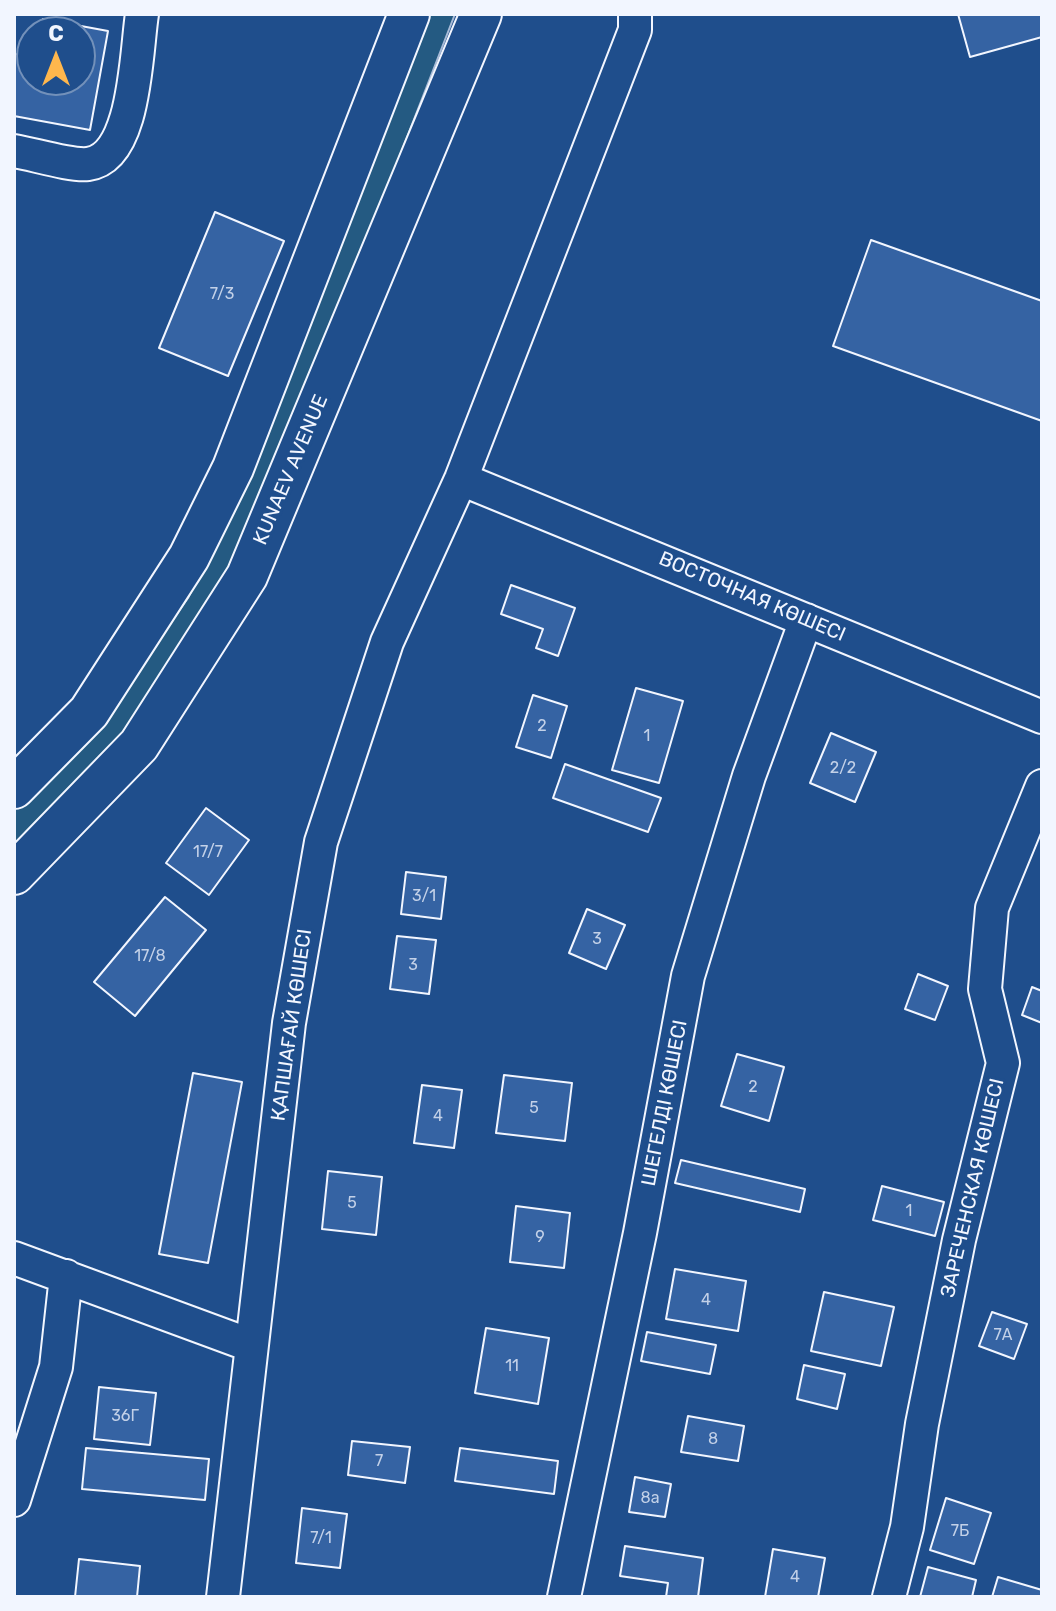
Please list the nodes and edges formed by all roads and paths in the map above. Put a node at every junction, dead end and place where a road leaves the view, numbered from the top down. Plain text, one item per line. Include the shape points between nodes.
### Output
1 (142, 14) edge
2 (409, 14) edge
3 (481, 14) edge
4 (635, 14) edge
5 (14, 151) edge
6 (461, 479) junction
7 (806, 620) junction
8 (1042, 717) edge
9 (1042, 786) edge
10 (14, 788) edge
11 (14, 874) edge
12 (14, 1258) edge
13 (66, 1276) junction
14 (250, 1345) junction
15 (14, 1500) edge
16 (223, 1597) edge
17 (564, 1597) edge
18 (889, 1597) edge

1 - 5 street via 125,129 112,153 88,164
2 - 10 main road via 233,468 189,557 89,712
3 - 11 main road, KUNAEV AVENUE via 247,576 139,745
4 - 6 street, ҚАПШАҒАЙ КӨШЕСІ via 635,30
6 - 7 street, ВОСТОЧНАЯ КӨШЕСІ
6 - 14 street, ҚАПШАҒАЙ КӨШЕСІ via 387,642 321,842 289,1023
7 - 8 street, ВОСТОЧНАЯ КӨШЕСІ
7 - 17 street, ШЕГЕЛДІ КӨШЕСІ via 749,776 688,976
9 - 18 street, ЗАРЕЧЕНСКАЯ КӨШЕСІ via 992,908 985,989 1003,1063 959,1240 907,1527
12 - 13 street
13 - 14 street
13 - 15 street via 56,1367
14 - 16 street, ҚАПШАҒАЙ КӨШЕСІ

